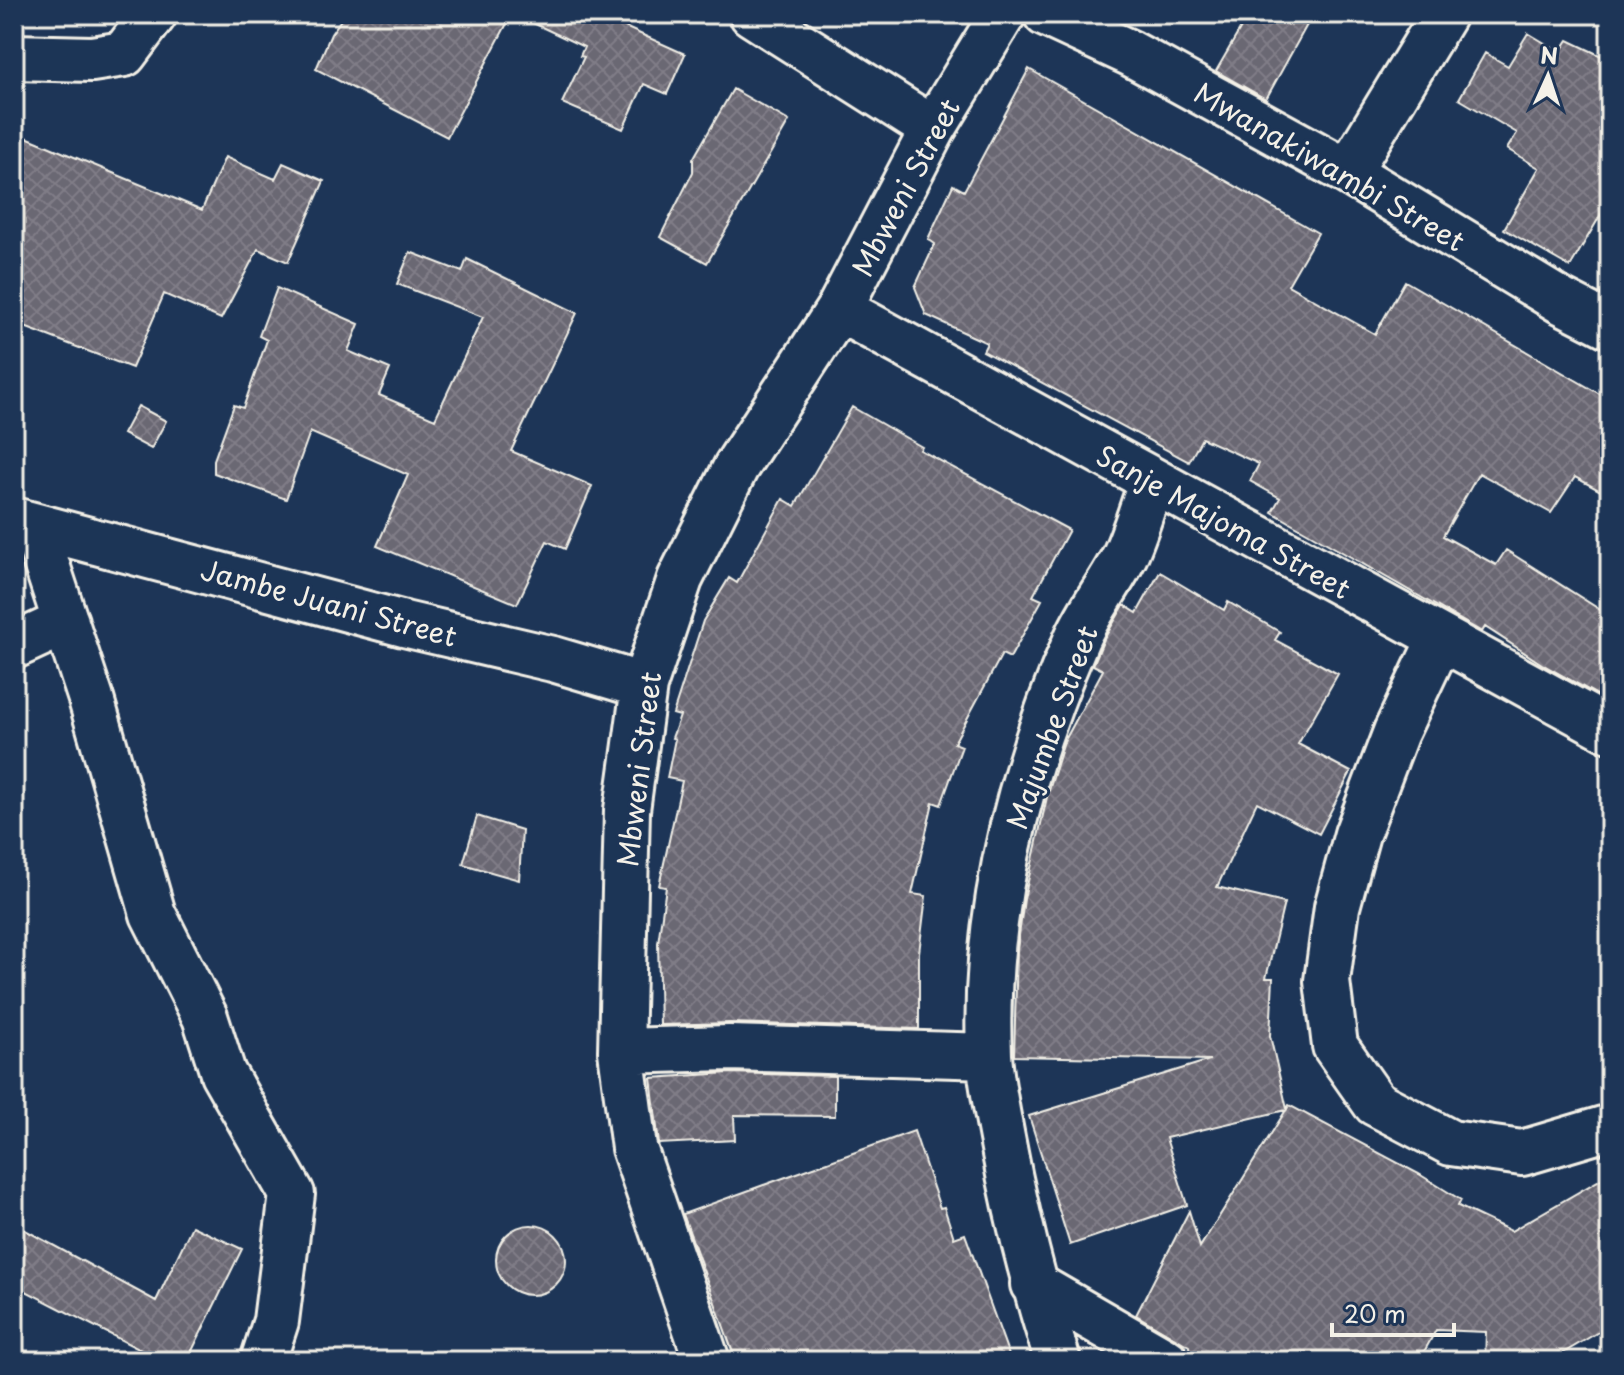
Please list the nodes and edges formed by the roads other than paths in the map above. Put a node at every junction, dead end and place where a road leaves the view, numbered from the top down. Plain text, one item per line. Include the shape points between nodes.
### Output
1 (154, 14) edge
2 (752, 14) edge
3 (1003, 14) edge
4 (1046, 14) edge
5 (1444, 14) edge
6 (14, 57) edge
7 (933, 129) junction
8 (1348, 172) junction
9 (839, 309) junction
10 (1610, 326) edge
11 (1152, 481) junction
12 (24, 523) edge
13 (66, 622) junction
14 (1440, 639) junction
15 (14, 646) edge
16 (644, 686) junction
17 (1610, 730) edge
18 (621, 1051) junction
19 (989, 1056) junction
20 (1610, 1127) edge
21 (1033, 1284) junction
22 (263, 1361) edge
23 (707, 1361) edge
24 (1058, 1361) edge
25 (1166, 1361) edge

1 - 6 street via 124,54 92,59
2 - 7 street
3 - 7 street, Mbweni Street
4 - 8 street, Mwanakiwambi Street via 1130,53
5 - 8 street
7 - 9 street, Mbweni Street
8 - 10 street, Mwanakiwambi Street
9 - 11 street, Sanje Majoma Street
9 - 16 street, Mbweni Street via 736,467 680,579
11 - 14 street, Sanje Majoma Street
11 - 19 street, Majumbe Street via 1125,554 1077,637 1021,794 1000,886
12 - 13 street
12 - 16 street, Jambe Juani Street
13 - 15 street
13 - 22 street via 153,914 205,1017 223,1073 292,1194 276,1321
14 - 17 street, Sanje Majoma Street
14 - 20 street via 1396,732 1357,834 1337,907 1327,981 1335,1046 1375,1103 1451,1143 1522,1153
16 - 18 street, Mbweni Street via 627,810
18 - 19 street via 729,1048
18 - 23 street, Mbweni Street via 634,1148
19 - 21 street, Majumbe Street
21 - 24 street, Majumbe Street
21 - 25 street

